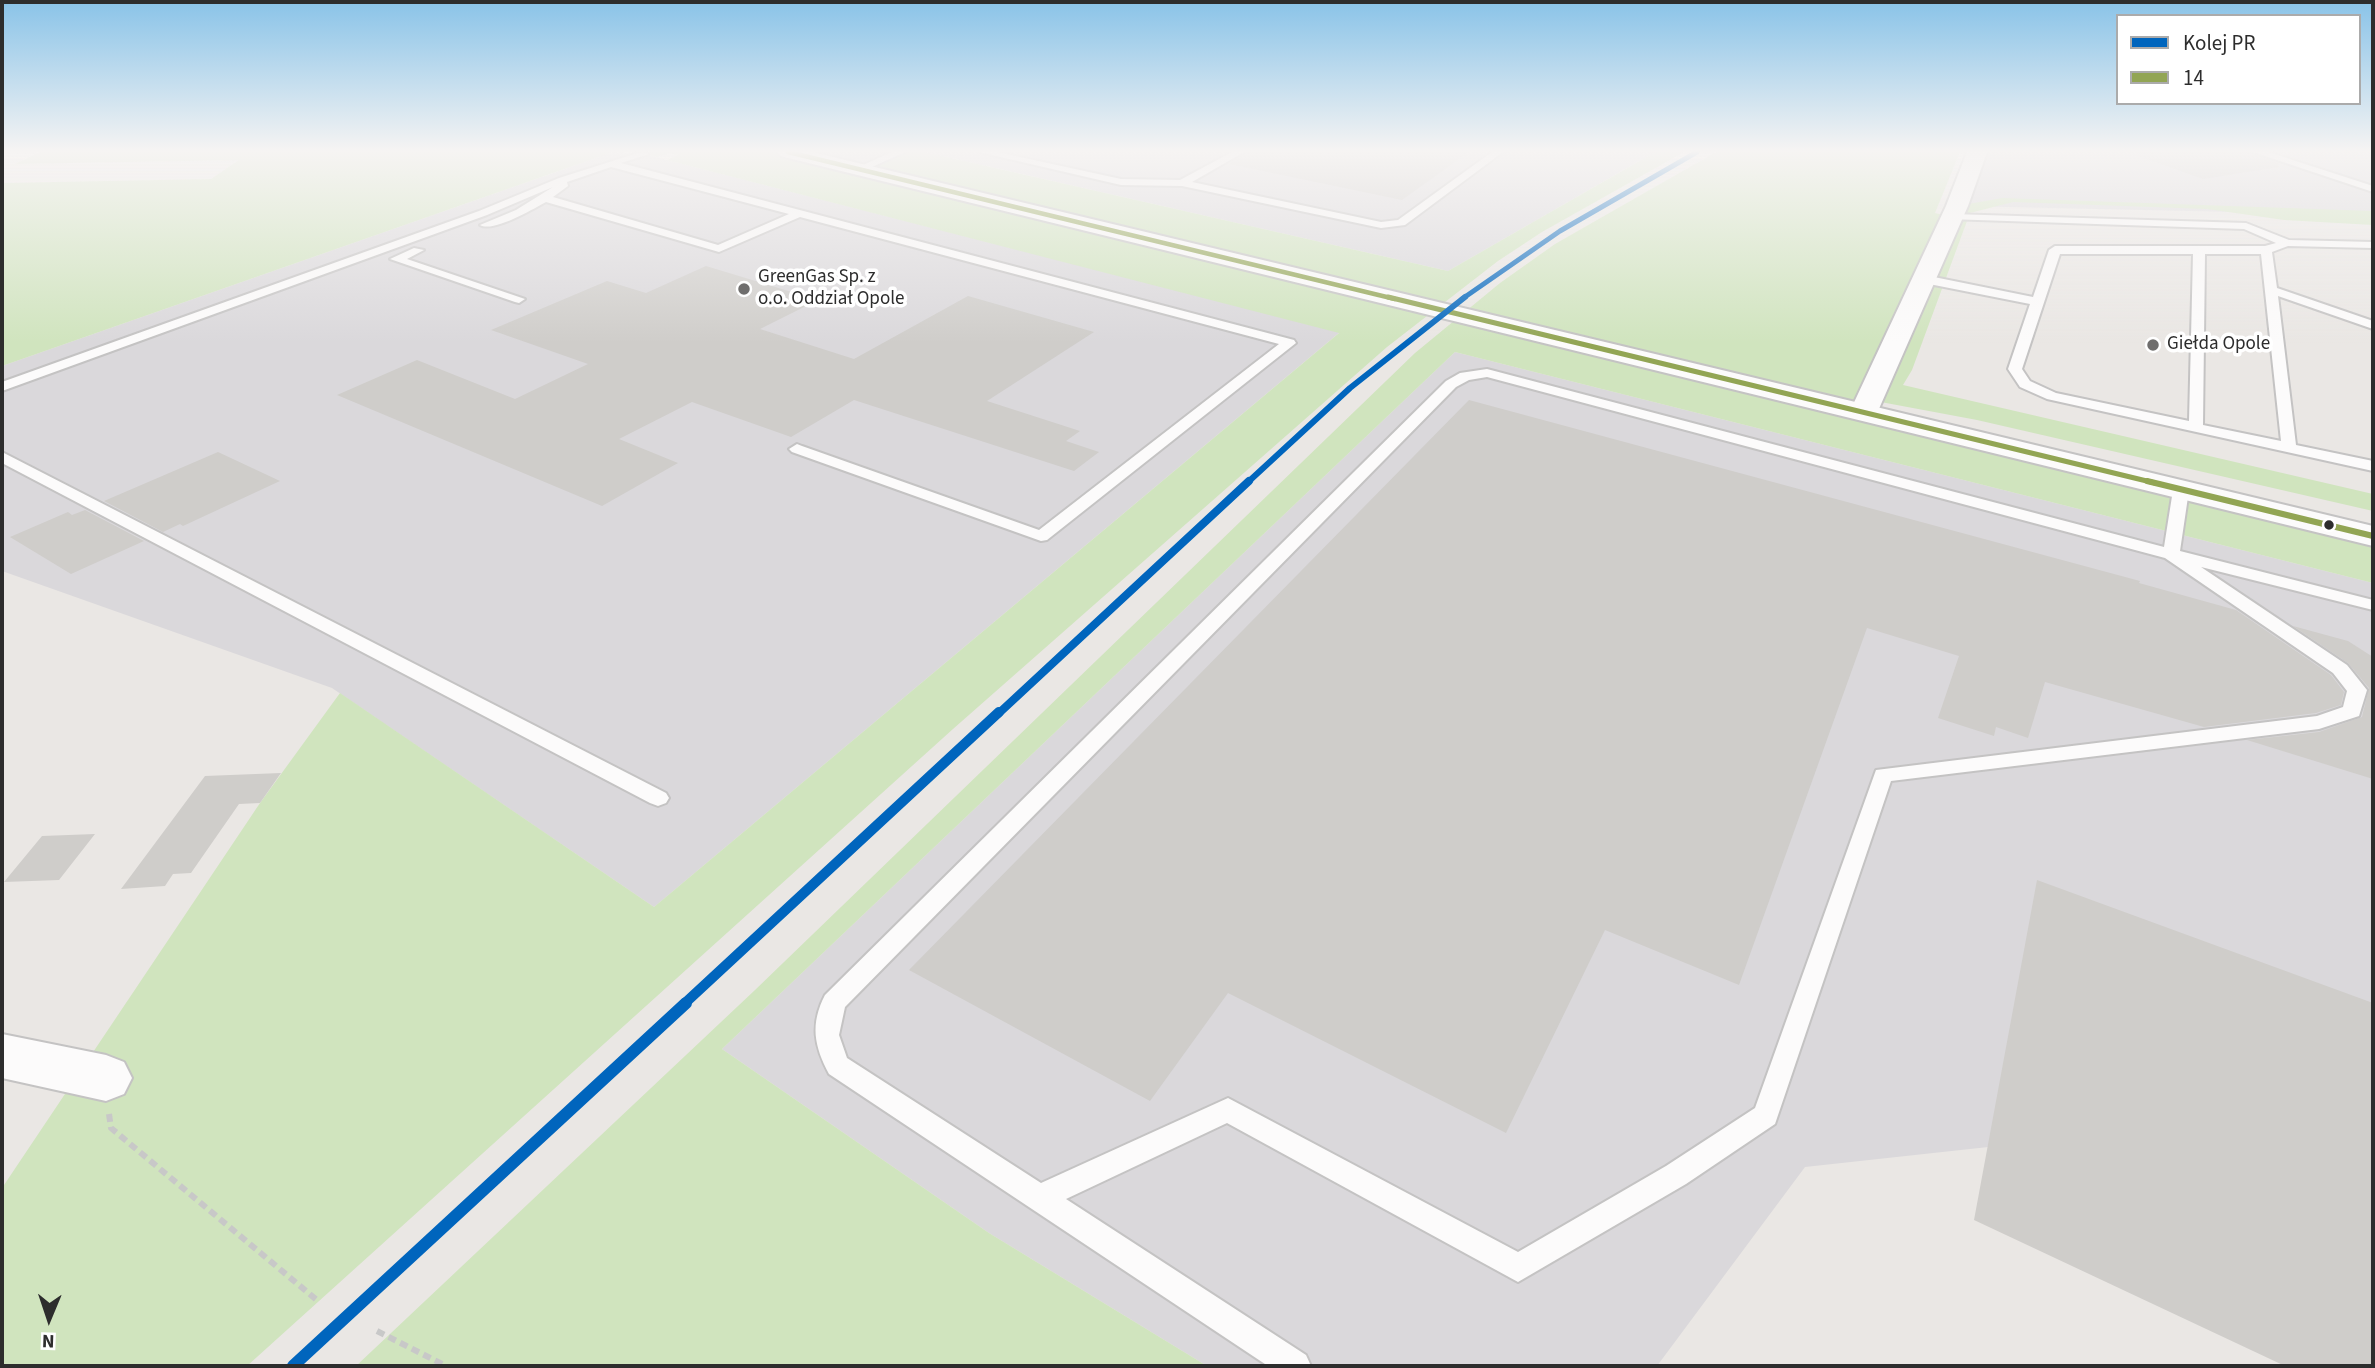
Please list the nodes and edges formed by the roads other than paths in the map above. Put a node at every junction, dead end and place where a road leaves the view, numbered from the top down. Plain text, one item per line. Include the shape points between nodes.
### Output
1 (475, 216) edge
2 (510, 216) edge
3 (607, 216) edge
4 (794, 216) edge
5 (812, 216) edge
6 (1054, 216) edge
7 (1338, 216) edge
8 (1411, 216) edge
9 (1952, 217) joint
10 (2287, 243) junction
11 (2373, 245) edge
12 (2199, 250) junction
13 (2266, 250) junction
14 (1924, 279) junction
15 (2271, 290) junction
16 (519, 299) dead end
17 (2038, 302) junction
18 (2373, 325) edge
19 (2, 387) edge
20 (1864, 411) junction
21 (2196, 427) junction
22 (2289, 448) junction
23 (797, 449) dead end
24 (2, 457) edge
25 (2373, 466) edge
26 (2181, 490) junction
27 (2373, 536) edge
28 (2171, 554) junction
29 (2373, 605) edge
30 (658, 798) dead end
31 (2, 1056) edge
32 (106, 1078) road end
33 (1039, 1198) junction
34 (1295, 1366) edge

1 - 19 lane
2 - 16 lane via 396,259
3 - 4 lane via 719,248
5 - 23 lane via 1289,343 1041,536
6 - 20 street
7 - 8 lane via 1394,226
9 - 10 lane via 2246,226
9 - 14 street
10 - 11 lane
10 - 13 lane
12 - 13 lane
12 - 17 lane via 2055,250
12 - 21 lane
13 - 15 lane
14 - 17 lane
14 - 20 street
15 - 18 lane
15 - 22 lane
17 - 21 lane via 2015,369 2025,384 2052,396
20 - 26 street
21 - 22 lane
22 - 25 lane
24 - 30 lane
26 - 27 street
26 - 28 lane
28 - 29 lane
28 - 33 lane via 2340,669 2357,690 2352,711 2319,722 1883,775 1766,1116 1518,1268 1228,1110
28 - 33 lane via 1488,373 1465,376 1451,384 834,1002 826,1046 838,1066
31 - 32 street
33 - 34 lane

